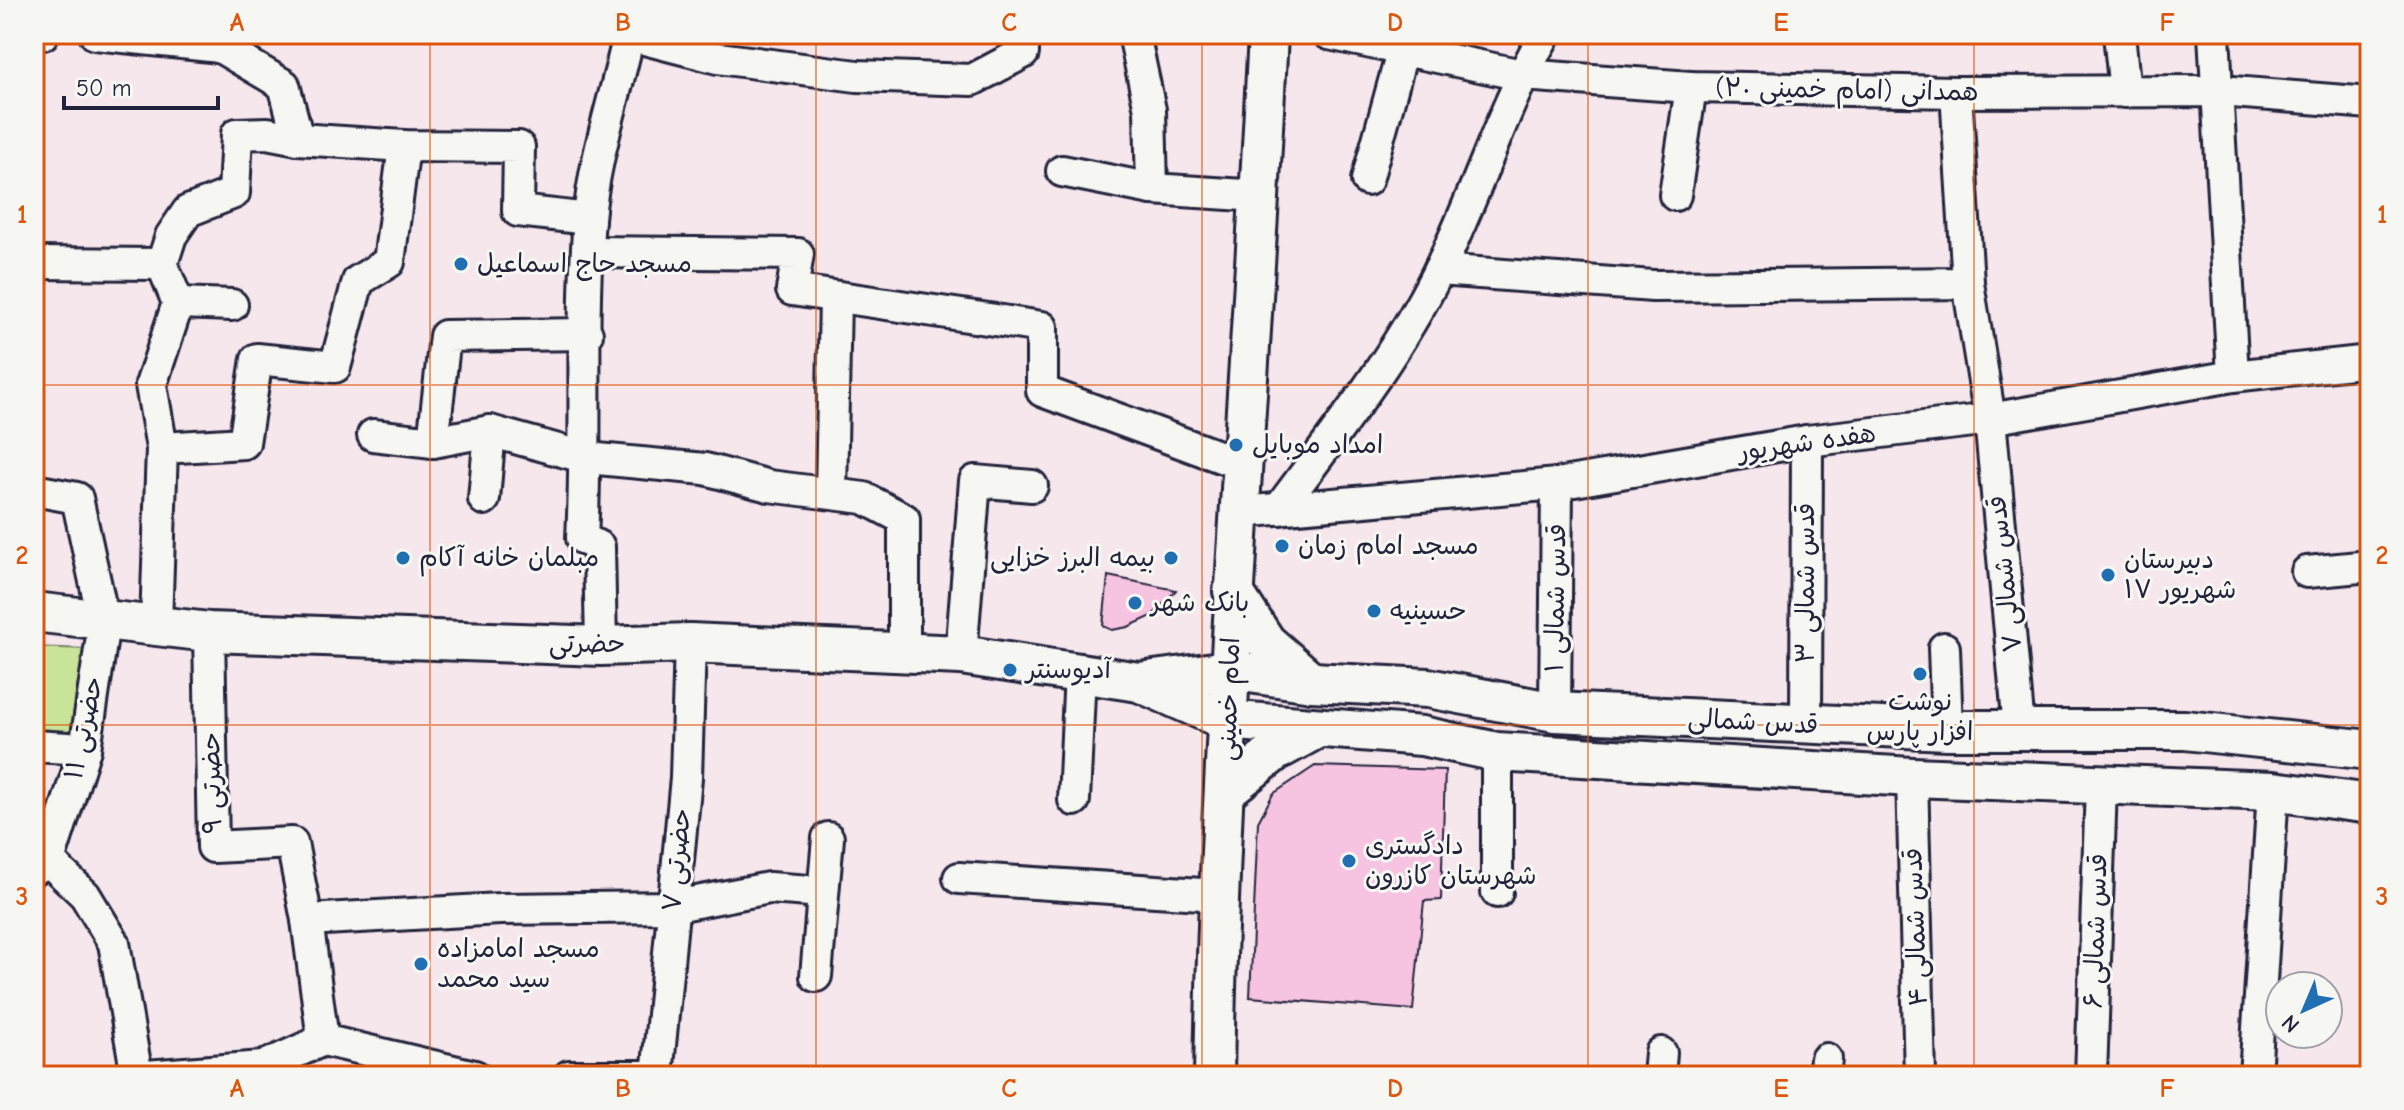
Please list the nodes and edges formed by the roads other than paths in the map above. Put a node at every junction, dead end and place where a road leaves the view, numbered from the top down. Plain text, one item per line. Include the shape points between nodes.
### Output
1 (43, 34) edge
2 (95, 34) edge
3 (629, 34) edge
4 (1023, 34) edge
5 (1134, 34) edge
6 (1268, 34) edge
7 (1329, 34) edge
8 (1545, 34) edge
9 (2119, 34) edge
10 (2214, 34) edge
11 (34, 36) edge
12 (220, 40) edge
13 (1395, 43) edge
14 (1522, 75) junction
15 (1691, 87) junction
16 (2220, 91) junction
17 (1956, 92) junction
18 (2125, 92) junction
19 (2370, 103) edge
20 (298, 139) junction
21 (404, 146) junction
22 (1062, 171) dead end
23 (1367, 180) dead end
24 (1152, 189) junction
25 (1675, 195) dead end
26 (1260, 196) junction
27 (589, 219) junction
28 (588, 252) junction
29 (34, 263) edge
30 (162, 264) junction
31 (1439, 270) junction
32 (1968, 283) junction
33 (835, 299) junction
34 (178, 303) junction
35 (232, 305) dead end
36 (587, 334) junction
37 (2370, 361) edge
38 (2233, 376) junction
39 (1990, 419) junction
40 (490, 431) junction
41 (373, 435) dead end
42 (1807, 441) junction
43 (433, 442) junction
44 (162, 448) junction
45 (587, 458) junction
46 (1245, 466) junction
47 (1557, 484) junction
48 (1032, 486) dead end
49 (34, 490) edge
50 (831, 493) junction
51 (484, 499) dead end
52 (1260, 510) junction
53 (2370, 566) edge
54 (2307, 572) dead end
55 (1233, 591) junction
56 (34, 612) edge
57 (104, 623) junction
58 (156, 624) junction
59 (209, 632) junction
60 (690, 643) junction
61 (601, 646) junction
62 (1944, 648) dead end
63 (904, 651) junction
64 (961, 655) junction
65 (1229, 670) junction
66 (1080, 672) junction
67 (1139, 682) junction
68 (1312, 682) junction
69 (1555, 712) junction
70 (1225, 720) junction
71 (1806, 725) junction
72 (1318, 728) junction
73 (2019, 728) junction
74 (1947, 730) junction
75 (34, 746) edge
76 (85, 749) junction
77 (2370, 750) edge
78 (1497, 752) junction
79 (1912, 777) junction
80 (2101, 786) junction
81 (1227, 790) junction
82 (2273, 791) junction
83 (1074, 800) dead end
84 (2370, 804) edge
85 (828, 838) dead end
86 (42, 865) edge
87 (959, 878) dead end
88 (823, 892) junction
89 (1497, 892) dead end
90 (1217, 895) junction
91 (671, 907) junction
92 (307, 920) junction
93 (816, 976) dead end
94 (323, 1040) junction
95 (137, 1076) edge
96 (146, 1076) edge
97 (475, 1076) edge
98 (569, 1076) edge
99 (657, 1076) edge
100 (1214, 1076) edge
101 (1920, 1076) edge
102 (2091, 1076) edge
103 (2255, 1076) edge

1 - 11 street
2 - 12 street
3 - 4 street via 718,58 857,76 972,80 1023,53
3 - 27 street
5 - 24 street via 1150,110
6 - 26 main road, امام خمینی
7 - 13 street, همدانی (امام خمینی ۲۰)
8 - 14 street
9 - 18 street
10 - 16 street
12 - 20 street via 284,85
13 - 14 street, همدانی (امام خمینی ۲۰)
13 - 23 street
14 - 15 street, همدانی (امام خمینی ۲۰)
14 - 31 street
15 - 17 street, همدانی (امام خمینی ۲۰)
15 - 25 street
16 - 18 street, همدانی (امام خمینی ۲۰)
16 - 19 street, همدانی (امام خمینی ۲۰)
16 - 38 street
17 - 18 street, همدانی (امام خمینی ۲۰)
17 - 32 street, ۷ قدس شمالی
20 - 21 street
20 - 30 street via 237,134 234,193 188,211 171,236
21 - 27 street via 519,147 518,211
21 - 44 street via 389,262 358,281 335,367 257,359 244,443
22 - 24 street
24 - 26 street
26 - 46 main road, امام خمینی
27 - 28 street
28 - 33 street via 798,254 792,290
28 - 36 street
29 - 30 street
30 - 34 street
31 - 32 street via 1653,286
31 - 52 street via 1404,336
32 - 39 street, ۷ قدس شمالی
33 - 46 street via 1042,327 1042,391
33 - 50 street
34 - 35 street
34 - 44 street via 151,385
36 - 43 street via 445,336
36 - 45 street
37 - 38 street, هفده شهریور
38 - 39 street, هفده شهریور
39 - 42 street, هفده شهریور
39 - 73 street, ۷ قدس شمالی
40 - 43 street
40 - 45 street
40 - 51 street
41 - 43 street
42 - 47 street, هفده شهریور
42 - 71 street, ۳ قدس شمالی
44 - 58 street
45 - 50 street via 705,469 769,486
45 - 61 street via 582,538 599,547
46 - 52 main road, امام خمینی
47 - 52 street, هفده شهریور
47 - 69 street, قدس شمالی ۱
48 - 64 street via 975,481
49 - 57 street via 77,498
50 - 63 street via 864,498 904,519
52 - 55 main road, امام خمینی
53 - 54 street
55 - 65 main road, امام خمینی
55 - 68 main road via 1266,642
56 - 57 main road, حضرتی
57 - 58 main road, حضرتی
57 - 76 street, حضرتی ۱۱
58 - 59 main road, حضرتی
59 - 61 main road, حضرتی
59 - 92 street, حضرتی ۹ via 213,847 292,843
60 - 61 main road, حضرتی
60 - 63 main road, حضرتی
60 - 91 street, حضرتی ۷ via 686,778
62 - 74 street
63 - 64 main road, حضرتی
64 - 66 main road, حضرتی
65 - 67 main road, قدس شمالی
65 - 68 main road, قدس شمالی
65 - 70 main road, امام خمینی
66 - 67 main road, حضرتی
66 - 83 street
67 - 70 main road, قدس شمالی
68 - 69 main road, قدس شمالی via 1428,688
69 - 71 main road, قدس شمالی
70 - 72 main road, قدس شمالی
70 - 81 main road, امام خمینی
71 - 74 main road, قدس شمالی
72 - 78 main road, قدس شمالی via 1422,736
72 - 81 main road via 1276,751
73 - 74 main road, قدس شمالی
73 - 77 main road, قدس شمالی via 2185,730
75 - 76 street
76 - 86 street, حضرتی ۱۱
78 - 79 main road, قدس شمالی
78 - 89 street
79 - 80 main road, قدس شمالی
79 - 101 street, قدس شمالی ۴
80 - 82 main road, قدس شمالی
80 - 102 street, قدس شمالی ۶
81 - 90 main road, امام خمینی
82 - 84 main road, قدس شمالی
82 - 103 street
85 - 88 street
86 - 95 street via 85,895 114,943
87 - 90 street
88 - 91 street via 769,888
88 - 93 street
90 - 100 main road, امام خمینی
91 - 92 street via 500,909
91 - 99 street, حضرتی ۷
92 - 94 street, حضرتی ۹
94 - 96 street via 263,1067
94 - 97 street
98 - 99 street

